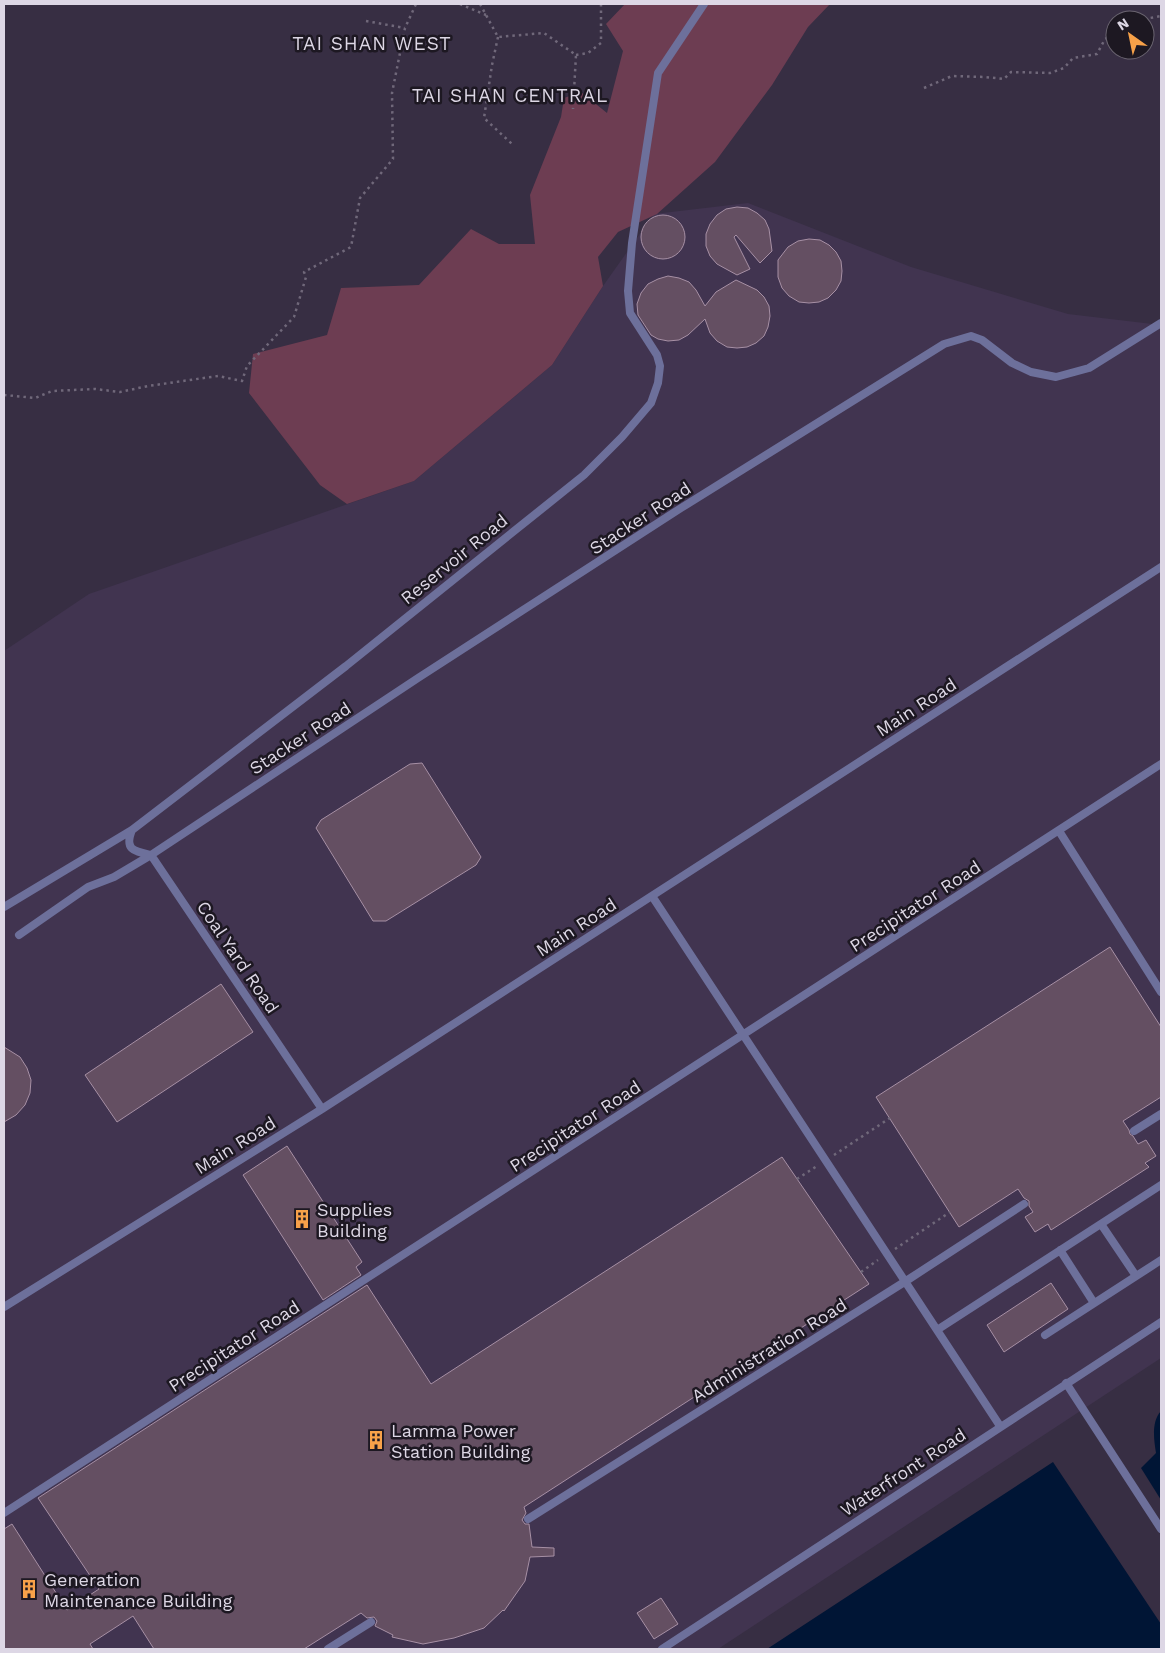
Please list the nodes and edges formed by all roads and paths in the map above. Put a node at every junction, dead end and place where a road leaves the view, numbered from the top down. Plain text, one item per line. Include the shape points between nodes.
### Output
1 (416, 4) edge
2 (460, 4) edge
3 (480, 4) edge
4 (601, 4) edge
5 (704, 4) edge
6 (486, 15) junction
7 (366, 21) dead end
8 (405, 28) junction
9 (498, 37) junction
10 (1105, 39) edge
11 (576, 54) junction
12 (924, 88) dead end
13 (573, 109) dead end
14 (512, 144) dead end
15 (1161, 323) edge
16 (4, 395) edge
17 (1161, 566) edge
18 (1161, 764) edge
19 (132, 830) junction
20 (1059, 831) junction
21 (151, 855) junction
22 (652, 896) junction
23 (4, 907) edge
24 (19, 935) dead end
25 (1161, 992) edge
26 (743, 1035) junction
27 (322, 1109) junction
28 (1161, 1114) edge
29 (890, 1118) dead end
30 (1134, 1131) dead end
31 (828, 1159) dead end
32 (820, 1164) dead end
33 (797, 1179) dead end
34 (1161, 1185) edge
35 (1024, 1204) dead end
36 (950, 1212) dead end
37 (1101, 1224) junction
38 (893, 1250) dead end
39 (1060, 1250) junction
40 (885, 1256) dead end
41 (1161, 1260) edge
42 (861, 1272) dead end
43 (1136, 1276) junction
44 (906, 1281) junction
45 (1094, 1303) junction
46 (4, 1308) edge
47 (1161, 1322) edge
48 (937, 1330) junction
49 (1045, 1335) dead end
50 (1066, 1383) junction
51 (1000, 1426) junction
52 (4, 1513) edge
53 (528, 1520) dead end
54 (1161, 1529) edge
55 (371, 1622) dead end
56 (328, 1649) edge
57 (662, 1649) edge

1 - 8 path
2 - 6 path
3 - 6 path
4 - 11 path via 601,43 588,53
5 - 19 lane, Reservoir Road via 658,73 632,243 628,291 630,313 657,355 660,366 651,403 584,475 346,666
6 - 9 path
7 - 8 path
8 - 16 path via 392,93 393,159 360,198 352,247 304,272 306,277 294,317 247,366 242,381 218,376 120,392 95,389 52,391 35,398
9 - 11 path via 544,33
9 - 14 path via 484,118
10 - 12 path via 1098,54 1073,58 1064,68 1050,73 1012,72 1004,79 952,76
11 - 13 path
15 - 21 lane, Stacker Road via 1089,368 1056,377 1031,372 1012,363 982,340 971,336 944,344 681,508
17 - 22 lane, Main Road
18 - 20 lane, Precipitator Road
19 - 21 lane via 128,840 130,847
19 - 23 lane, Reservoir Road
20 - 25 lane
20 - 26 lane, Precipitator Road
21 - 24 lane, Stacker Road via 114,877 88,887
21 - 27 lane, Coal Yard Road
22 - 26 lane
22 - 27 lane, Main Road
26 - 44 lane
26 - 52 lane, Precipitator Road
27 - 46 lane, Main Road
28 - 30 lane
29 - 31 path
32 - 33 path
34 - 37 lane
35 - 44 lane, Administration Road
36 - 38 path
37 - 39 lane
37 - 43 lane
39 - 45 lane
39 - 48 lane
40 - 42 path
41 - 43 lane
43 - 45 lane
44 - 48 lane
44 - 53 lane, Administration Road
45 - 49 lane
47 - 50 lane, Waterfront Road
48 - 51 lane
50 - 51 lane, Waterfront Road
50 - 54 lane
51 - 57 lane, Waterfront Road
55 - 56 lane

